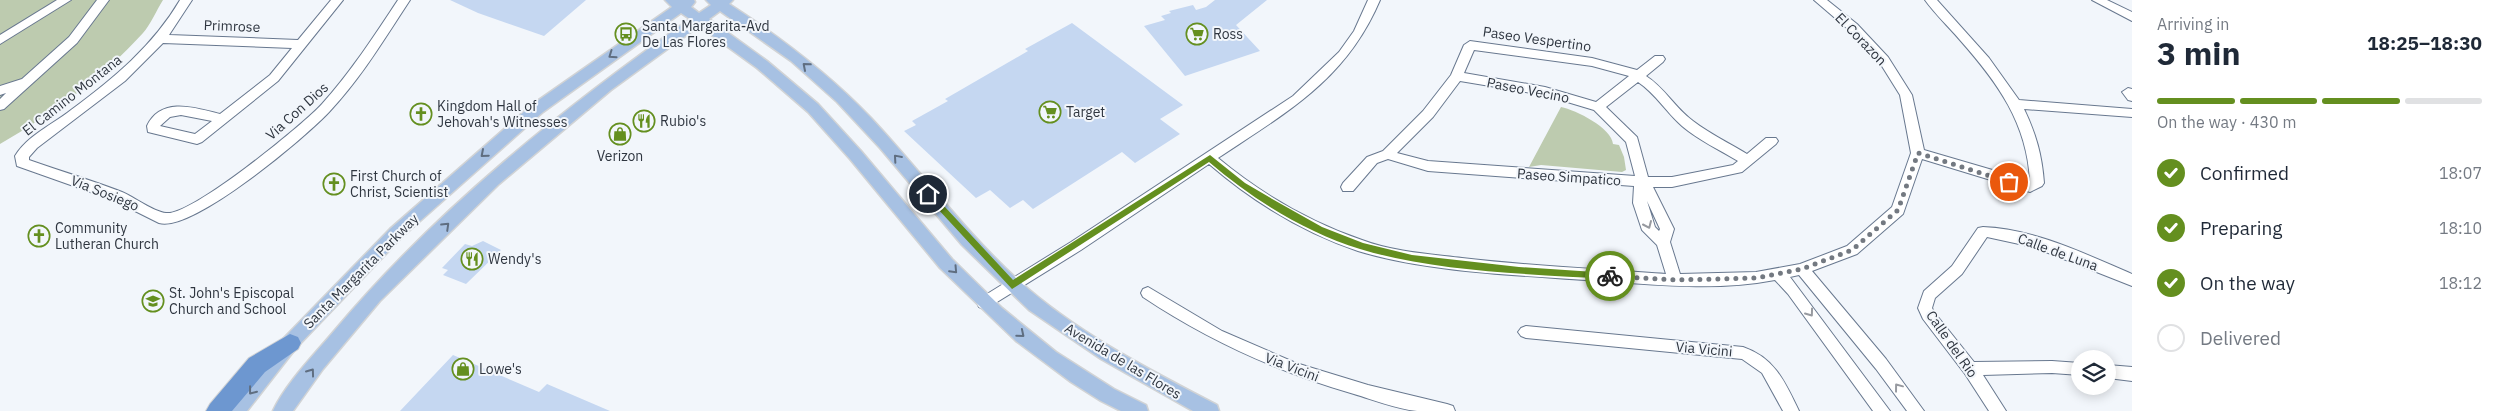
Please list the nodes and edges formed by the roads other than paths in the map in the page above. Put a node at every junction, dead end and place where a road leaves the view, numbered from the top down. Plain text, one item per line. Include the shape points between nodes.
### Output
1 (65, 0) edge
2 (103, 0) edge
3 (186, 0) edge
4 (337, 0) edge
5 (404, 0) edge
6 (1374, 0) edge
7 (1820, 0) edge
8 (1931, 0) edge
9 (2098, 0) edge
10 (719, 1) edge
11 (681, 2) edge
12 (2132, 17) edge
13 (699, 20) junction
14 (160, 39) junction
15 (0, 40) edge
16 (303, 44) junction
17 (1659, 59) dead end
18 (1457, 76) junction
19 (1638, 76) junction
20 (25, 82) junction
21 (0, 91) edge
22 (2015, 104) junction
23 (0, 106) edge
24 (1598, 107) junction
25 (2132, 114) edge
26 (223, 119) junction
27 (1771, 141) dead end
28 (1918, 153) junction
29 (1388, 154) junction
30 (1210, 158) junction
31 (1749, 161) junction
32 (27, 166) joint
33 (1643, 182) junction
34 (1348, 187) dead end
35 (181, 216) joint
36 (1982, 232) joint
37 (1802, 269) junction
38 (1779, 275) junction
39 (1675, 280) junction
40 (2132, 280) edge
41 (1012, 285) junction
42 (1148, 293) dead end
43 (984, 303) junction
44 (1526, 332) dead end
45 (290, 343) junction
46 (2071, 368) edge
47 (1970, 369) junction
48 (2116, 373) edge
49 (2132, 374) edge
50 (218, 411) edge
51 (236, 411) edge
52 (282, 411) edge
53 (1139, 411) edge
54 (1210, 411) edge
55 (1447, 411) edge
56 (1791, 411) edge
57 (1882, 411) edge
58 (1916, 411) edge
59 (1998, 411) edge

1 - 15 street
2 - 20 street via 73,40
3 - 14 street, El Camino Montana
4 - 16 street
5 - 35 street, Via Con Dios via 353,76 325,109 211,200
6 - 30 street via 1352,46 1330,71 1297,99
7 - 28 street, El Corazon via 1853,27 1884,60 1906,95
8 - 22 street via 2003,84
9 - 12 street
10 - 13 main road, Santa Margarita Parkway
41 -> 10 main road, Avenida de las Flores via 842,99 783,46
11 - 13 main road
11 -> 45 main road, Santa Margarita Parkway via 538,108 490,148 396,233
13 -> 43 main road via 755,59 811,106
52 -> 13 main road, Santa Margarita Parkway via 374,296 493,180 606,86
14 - 16 street, Primrose
14 - 32 street, El Camino Montana via 126,74 32,144 21,160
16 - 26 street via 274,78
17 - 19 street
18 - 19 street, Paseo Vespertino via 1470,45 1615,66
18 - 24 street, Paseo Vecino via 1546,91
18 - 29 street, Paseo Vespertino via 1428,114
19 - 24 street
19 - 31 street via 1656,88 1688,125
20 - 21 street
20 - 23 street
22 - 25 street
22 - 28 street via 2036,153 2037,183 2030,187
24 - 33 street, Paseo Vecino via 1632,140 1639,156
26 - 26 street via 176,109 166,112 153,129 197,139
27 - 31 street, Paseo Simpatico
28 - 37 street via 1898,210 1852,250
29 - 33 street, Paseo Simpatico via 1428,166
29 - 34 street, Paseo Vespertino via 1372,160
30 - 39 street via 1242,185 1271,202 1320,229 1361,246 1412,258 1519,270
30 - 41 street
31 - 33 street, Paseo Simpatico via 1737,169 1719,174 1672,182
32 - 35 street, Via Sosiego via 118,196 164,219
33 - 39 street, Paseo Vecino via 1667,229 1663,242
36 - 40 street, Calle de Luna via 2004,232
36 - 47 street, Calle del Rio via 1957,270 1929,295 1925,308
37 - 38 street
58 -> 37 street
38 - 39 street
38 -> 57 street
41 - 43 street
41 - 54 main road, Avenida de las Flores via 1080,338
42 - 55 street, Via Vicini via 1257,354 1295,369 1375,394
43 -> 53 main road via 1055,363
44 - 56 street, Via Vicini via 1743,353 1755,357 1769,368
45 - 50 highway via 257,365
45 -> 51 main road, Santa Margarita Parkway
46 - 47 street
47 - 59 street, Calle del Rio
48 - 49 street

